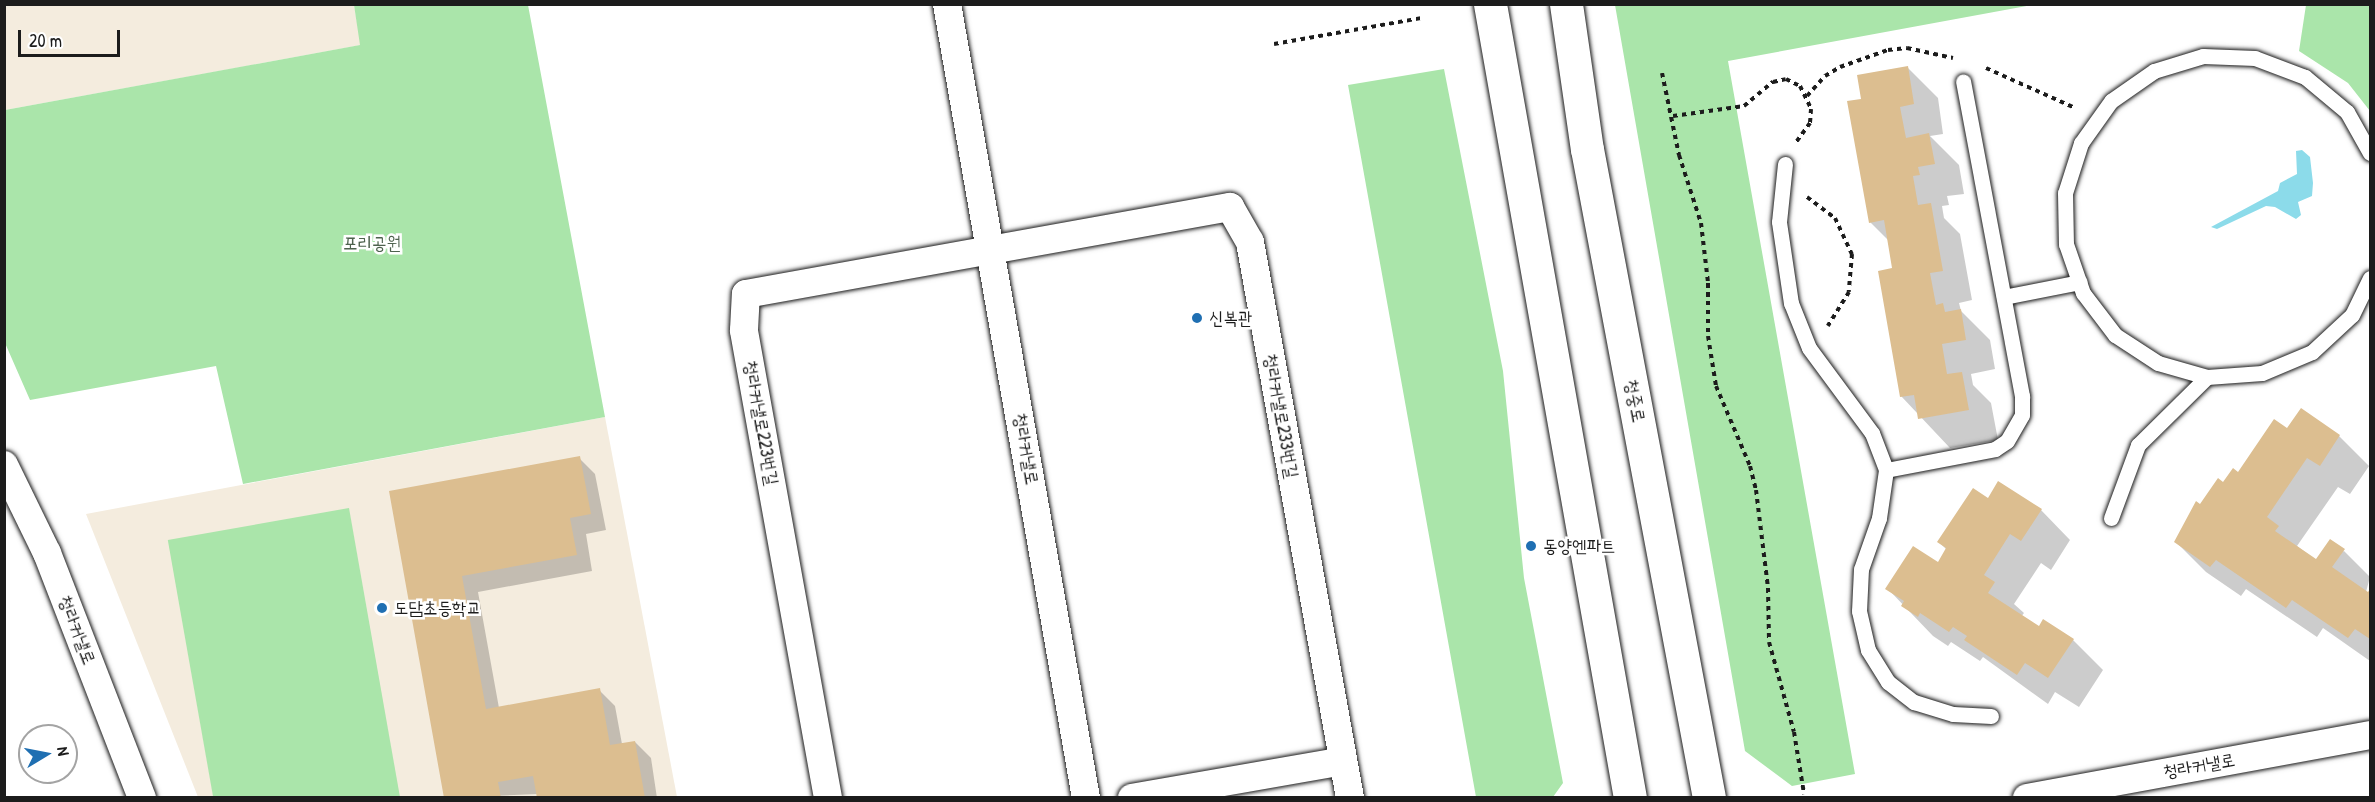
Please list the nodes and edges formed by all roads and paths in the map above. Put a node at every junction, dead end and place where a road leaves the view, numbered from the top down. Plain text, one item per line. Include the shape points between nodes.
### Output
1 (947, 4) edge
2 (1490, 4) edge
3 (1551, 4) edge
4 (1566, 4) edge
5 (1421, 18) dead end
6 (1274, 44) dead end
7 (1662, 73) dead end
8 (1963, 81) dead end
9 (1674, 116) junction
10 (1587, 149) junction
11 (2370, 153) edge
12 (1785, 164) joint
13 (1783, 182) junction
14 (993, 252) junction
15 (2370, 278) edge
16 (2079, 282) junction
17 (2004, 297) junction
18 (2367, 297) edge
19 (1809, 348) junction
20 (2207, 377) junction
21 (4, 465) edge
22 (1886, 470) junction
23 (2111, 519) dead end
24 (1992, 716) dead end
25 (2370, 735) edge
26 (1343, 761) junction
27 (1804, 794) dead end
28 (142, 798) edge
29 (828, 798) edge
30 (1086, 798) edge
31 (1132, 798) edge
32 (1350, 798) edge
33 (1630, 798) edge
34 (1709, 798) edge
35 (2027, 798) edge

1 - 14 street, 청라커낼로
2 - 33 street
3 - 10 lane
4 - 10 street, 청중로
5 - 6 path
7 - 9 path
8 - 17 lane
9 - 12 path via 1744,106 1773,82 1786,79 1800,86 1811,109 1810,123
9 - 27 path via 1679,155 1701,223 1708,283 1708,336 1716,386 1750,466 1756,490 1768,588 1768,642 1794,732
10 - 34 street, 청중로
11 - 16 lane via 2347,112 2305,77 2265,62 2203,56 2154,71 2111,101 2081,143 2065,193 2066,244
12 - 13 lane
13 - 19 lane via 1779,222 1785,278
13 - 19 path via 1835,219 1852,254 1849,292
14 - 26 street, 청라커낼로233번길 via 1230,207 1250,242
14 - 29 street, 청라커낼로223번길 via 746,294 744,330
14 - 30 street, 청라커낼로
15 - 18 lane
16 - 17 lane
16 - 20 lane via 2115,335 2158,363
17 - 22 lane via 2022,396 2022,415 2007,441 1995,449
18 - 20 lane via 2312,352 2262,373
19 - 22 lane via 1872,433
20 - 23 lane via 2138,444
21 - 28 street, 청라커낼로 via 47,553
22 - 24 lane via 1880,519 1861,569 1859,611 1868,650 1888,682 1914,702 1953,714
25 - 35 street, 청라커낼로
26 - 31 street
26 - 32 street, 청라커낼로233번길

